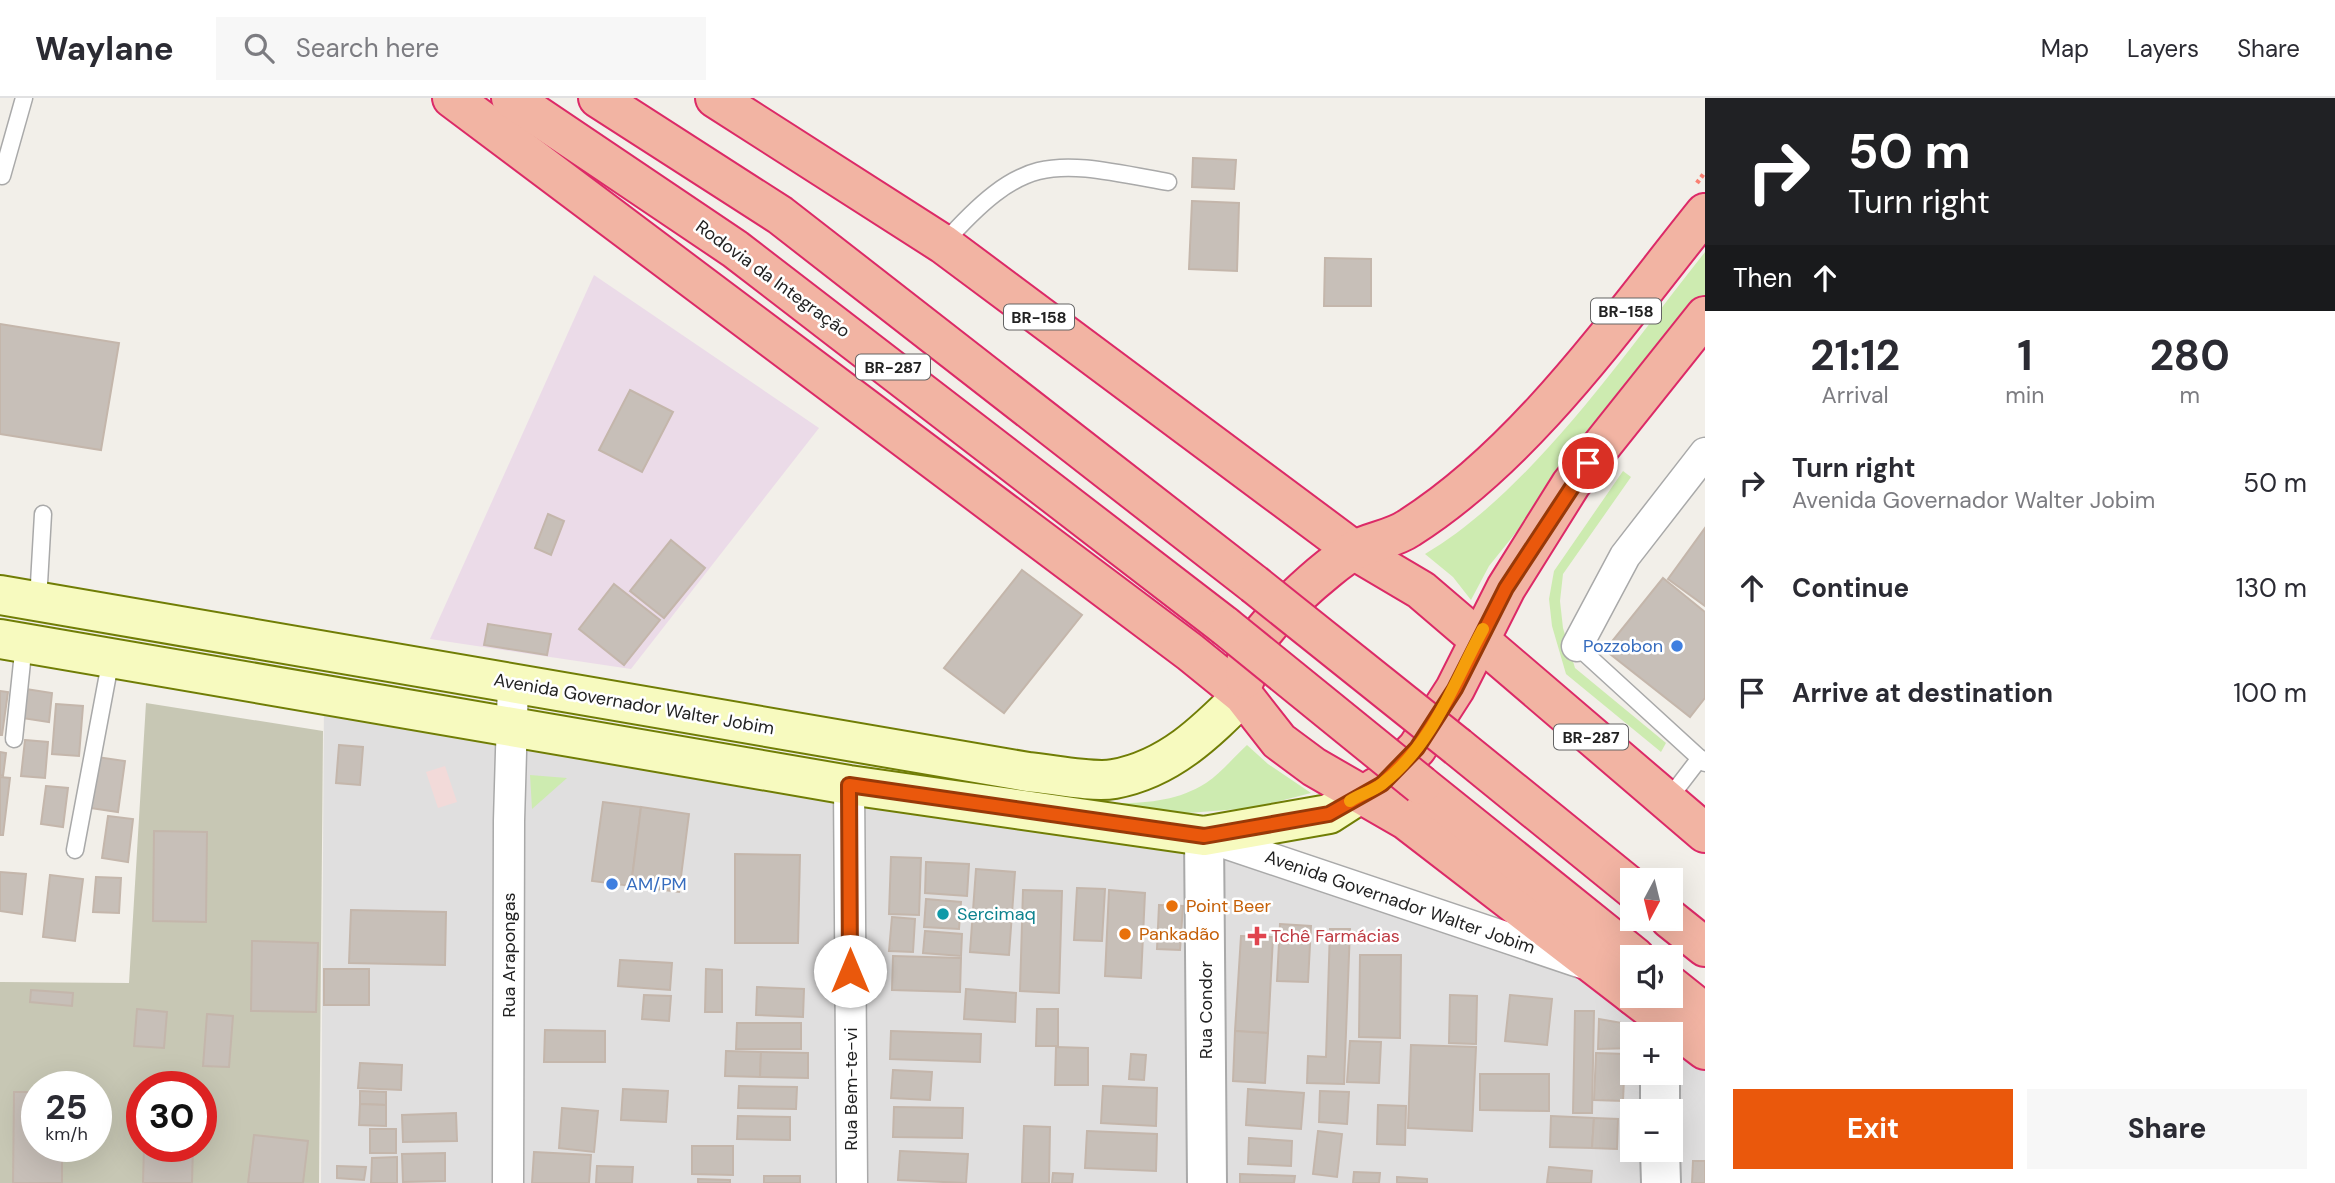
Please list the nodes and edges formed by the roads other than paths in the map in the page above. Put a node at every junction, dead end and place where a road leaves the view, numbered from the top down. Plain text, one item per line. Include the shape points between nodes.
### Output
1 (24, 98) edge
2 (452, 98) edge
3 (511, 98) edge
4 (598, 98) edge
5 (715, 98) edge
6 (2, 176) dead end
7 (1168, 182) dead end
8 (1705, 213) edge
9 (943, 244) junction
10 (1705, 316) edge
11 (1705, 453) edge
12 (43, 514) dead end
13 (1354, 551) junction
14 (0, 595) edge
15 (38, 601) junction
16 (1477, 640) junction
17 (12, 641) edge
18 (1577, 646) joint
19 (111, 658) junction
20 (513, 683) junction
21 (1243, 695) junction
22 (510, 727) junction
23 (15, 739) dead end
24 (1702, 760) edge
25 (849, 785) junction
26 (1360, 794) junction
27 (1667, 801) junction
28 (1705, 833) edge
29 (1204, 836) junction
30 (75, 850) dead end
31 (1620, 878) edge
32 (1684, 930) edge
33 (1620, 945) edge
34 (1705, 947) edge
35 (1595, 968) junction
36 (1620, 985) edge
37 (1655, 1008) edge
38 (1671, 1008) edge
39 (1705, 1013) edge
40 (1705, 1050) edge
41 (1660, 1162) edge
42 (508, 1183) edge
43 (852, 1183) edge
44 (1207, 1183) edge
45 (1661, 1183) edge

1 - 6 lane
2 - 21 highway
3 - 33 highway, Rodovia da Integração / BR-287, bridge via 735,248 1226,626
4 - 31 highway, BR-287, bridge via 780,215 1254,584
5 - 9 highway, BR-158
7 - 9 lane via 1078,166 1033,171 1007,182
8 - 13 highway, BR-158 via 1546,408 1482,474 1408,530
9 - 13 highway, BR-158
10 - 16 highway via 1572,484
11 - 18 street via 1625,556
12 - 15 lane
13 - 16 highway, BR-287 via 1421,590
13 - 21 highway via 1277,615 1248,656
14 - 15 main road, Avenida Governador Walter Jobim
15 - 20 main road, Avenida Governador Walter Jobim
16 - 26 highway via 1455,689 1417,748 1382,784
16 - 27 highway, BR-287
17 - 19 main road, Avenida Governador Walter Jobim
17 - 23 lane
18 - 24 lane
19 - 22 main road, Avenida Governador Walter Jobim
19 - 30 lane
20 - 21 main road, Avenida Governador Walter Jobim via 1028,772 1113,779 1156,766 1200,739
20 - 22 street, Rua Arapongas
21 - 26 highway via 1279,741
22 - 25 main road, Avenida Governador Walter Jobim
22 - 42 street, Rua Arapongas
24 - 27 lane
25 - 29 main road, Avenida Governador Walter Jobim
25 - 43 street, Rua Bem-te-vi
26 - 29 main road, Avenida Governador Walter Jobim via 1329,814
26 - 35 highway via 1406,820
27 - 28 highway, BR-287
29 - 35 street, Avenida Governador Walter Jobim
29 - 44 street, Rua Condor
32 - 34 highway
35 - 36 highway
37 - 40 highway
38 - 39 highway
41 - 45 street

